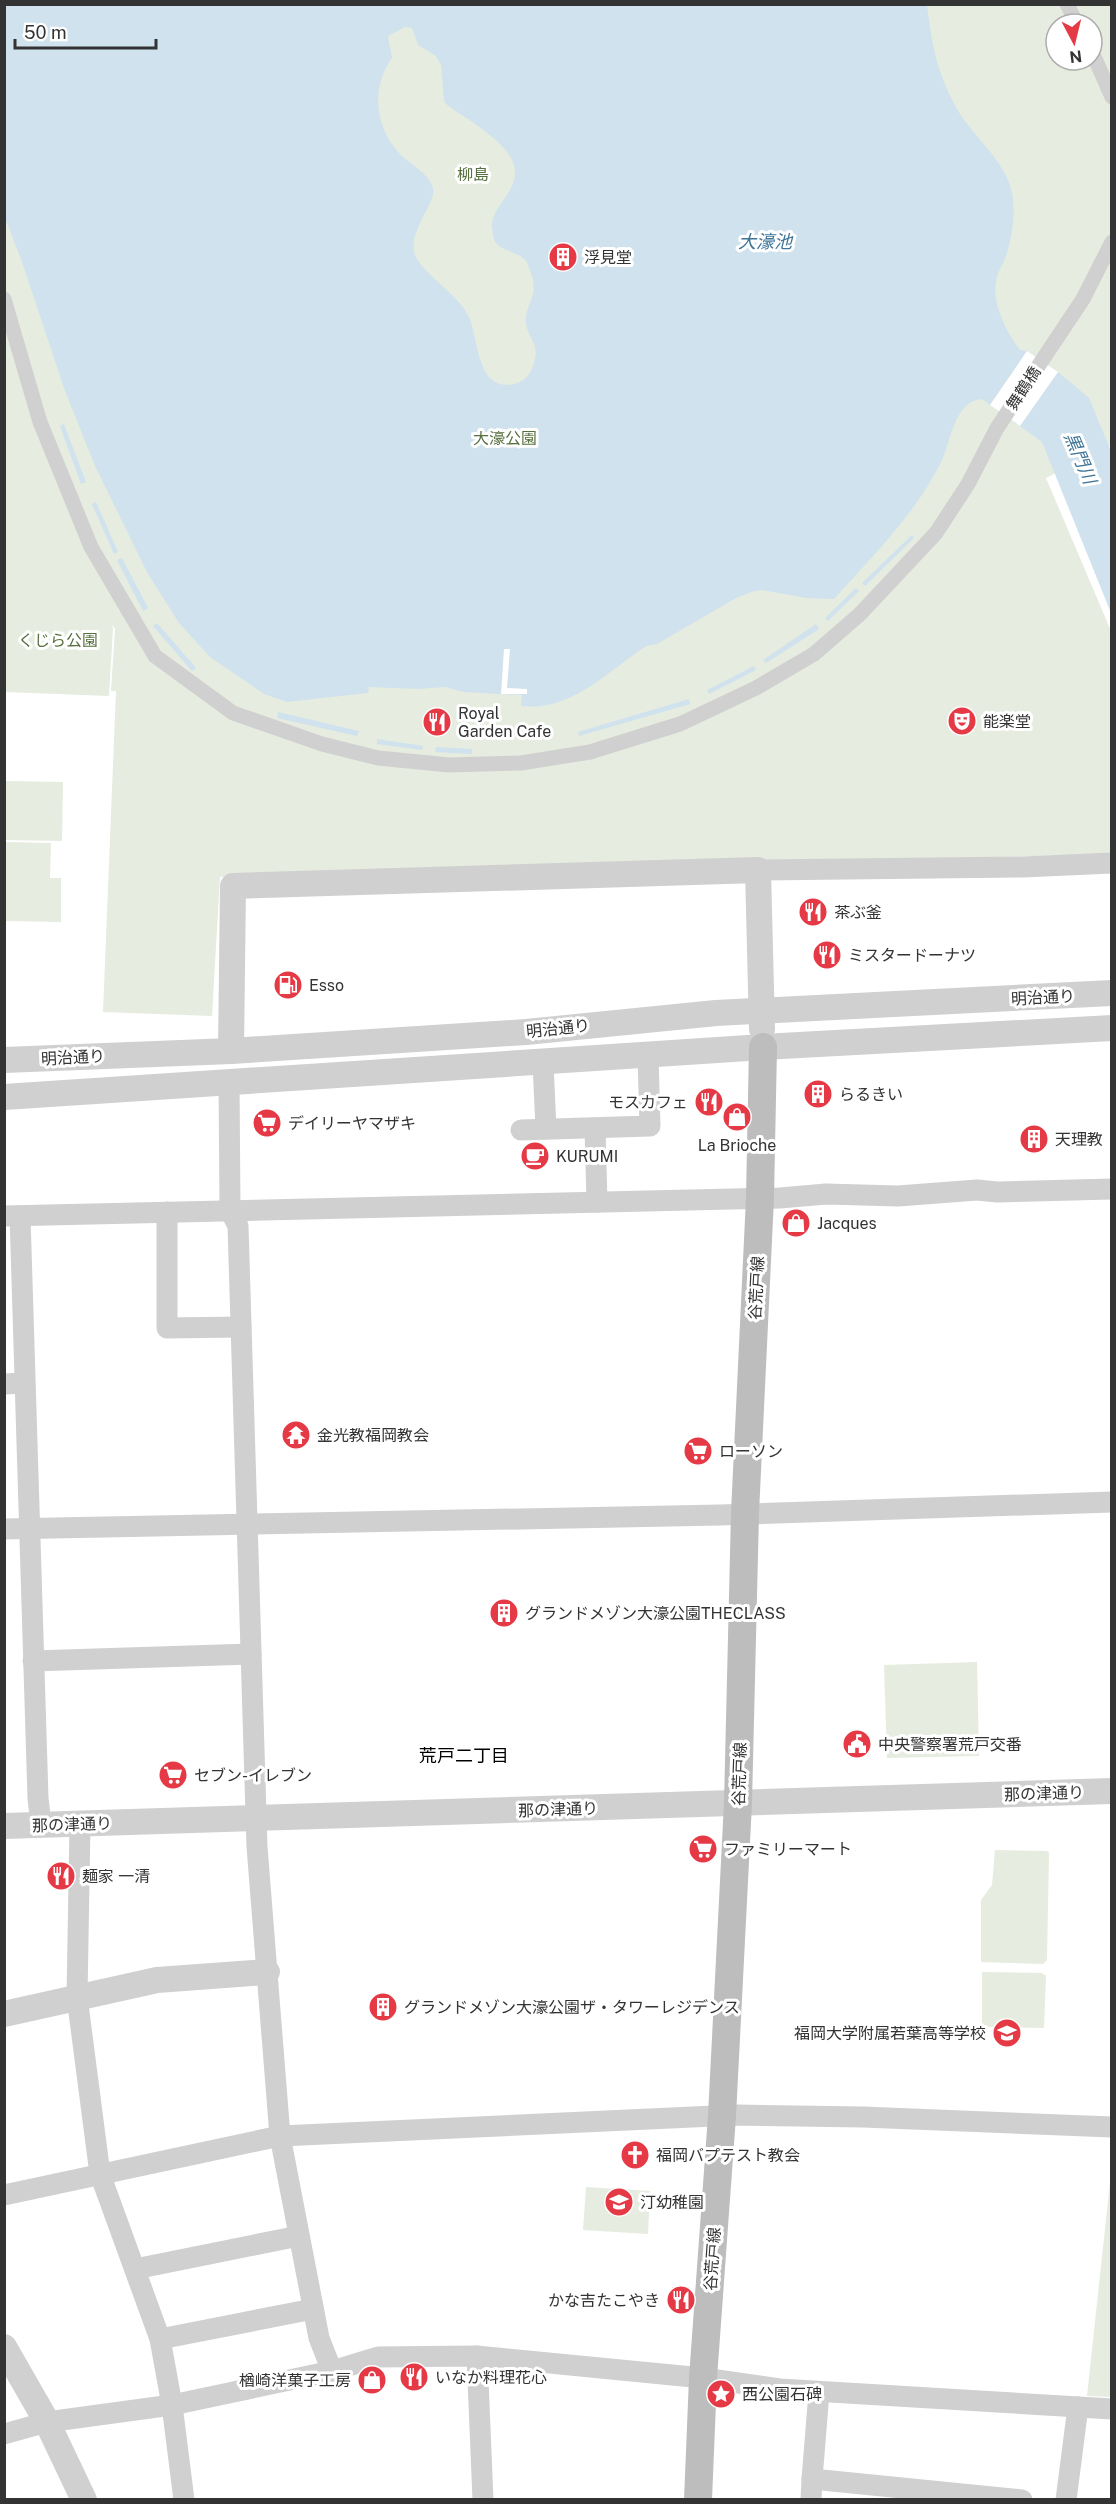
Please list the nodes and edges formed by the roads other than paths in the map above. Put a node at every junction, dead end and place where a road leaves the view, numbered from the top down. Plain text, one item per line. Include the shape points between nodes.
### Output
1 (1101, 72) edge
2 (1112, 97) edge
3 (1112, 242) edge
4 (4, 299) edge
5 (1112, 863) edge
6 (758, 870) junction
7 (1112, 993) edge
8 (762, 1011) junction
9 (1112, 1028) edge
10 (763, 1047) junction
11 (231, 1051) junction
12 (648, 1056) junction
13 (4, 1060) edge
14 (543, 1063) junction
15 (229, 1081) junction
16 (4, 1097) edge
17 (596, 1128) junction
18 (546, 1129) junction
19 (521, 1130) dead end
20 (1112, 1189) edge
21 (760, 1198) junction
22 (597, 1202) junction
23 (230, 1210) junction
24 (167, 1212) junction
25 (12, 1216) edge
26 (241, 1327) junction
27 (14, 1383) edge
28 (1112, 1502) edge
29 (745, 1513) junction
30 (247, 1523) junction
31 (28, 1528) junction
32 (4, 1529) edge
33 (251, 1654) junction
34 (33, 1660) junction
35 (1112, 1791) edge
36 (738, 1803) junction
37 (256, 1819) junction
38 (80, 1824) junction
39 (41, 1825) junction
40 (4, 1826) edge
41 (267, 1972) junction
42 (76, 1997) junction
43 (4, 2014) edge
44 (722, 2116) junction
45 (1112, 2127) edge
46 (280, 2136) junction
47 (100, 2174) junction
48 (4, 2195) edge
49 (299, 2236) junction
50 (135, 2269) junction
51 (314, 2309) junction
52 (160, 2339) junction
53 (4, 2347) edge
54 (477, 2356) junction
55 (332, 2371) junction
56 (703, 2378) junction
57 (819, 2391) junction
58 (172, 2405) junction
59 (1078, 2407) junction
60 (1112, 2409) edge
61 (47, 2422) junction
62 (4, 2434) edge
63 (812, 2489) edge
64 (882, 2493) edge
65 (84, 2499) edge
66 (184, 2499) edge
67 (483, 2499) edge
68 (698, 2499) edge
69 (1022, 2499) edge
70 (1066, 2499) edge

1 - 2 street
3 - 4 street, 舞鶴橋 via 1083,299 1005,415 936,533 860,614 814,654 756,688 680,723 590,752 521,763 449,765 378,758 285,732 233,713 155,656 91,547 40,422
5 - 6 street
6 - 8 street
6 - 11 street via 233,886
7 - 8 street, 明治通り
8 - 10 street
8 - 11 street, 明治通り via 526,1032
9 - 10 street, 明治通り
10 - 12 street, 明治通り
10 - 21 main road, 谷荒戸線
11 - 13 street, 明治通り
12 - 14 street, 明治通り
12 - 17 street via 650,1125
14 - 15 street, 明治通り
14 - 18 street
15 - 16 street, 明治通り
15 - 23 street
17 - 18 street
17 - 22 street
18 - 19 street
20 - 21 street
21 - 22 street
21 - 29 main road, 谷荒戸線
22 - 23 street
23 - 24 street
23 - 26 street via 237,1226
24 - 25 street
24 - 26 street via 167,1328
25 - 27 street
26 - 30 street
27 - 31 street
28 - 29 street
29 - 30 street
29 - 36 main road, 谷荒戸線
30 - 31 street
30 - 33 street
31 - 32 street
31 - 34 street
33 - 34 street
33 - 37 street
34 - 39 street
35 - 36 street, 那の津通り
36 - 37 street, 那の津通り
36 - 44 main road, 谷荒戸線
37 - 38 street, 那の津通り
37 - 41 street
38 - 39 street, 那の津通り
38 - 42 street
39 - 40 street, 那の津通り
41 - 42 street via 157,1980
41 - 46 street
42 - 43 street
42 - 47 street
44 - 45 street
44 - 46 street
44 - 56 main road, 谷荒戸線
46 - 47 street
46 - 49 street
47 - 48 street
47 - 50 street
49 - 50 street
49 - 51 street
50 - 52 street
51 - 52 street
51 - 55 street via 319,2338
52 - 58 street
53 - 61 street
54 - 55 street via 378,2357
54 - 56 street
54 - 67 street
55 - 58 street
56 - 57 street
56 - 68 main road, 谷荒戸線
57 - 59 street
57 - 63 street
58 - 61 street
58 - 66 street
59 - 60 street
59 - 70 street
61 - 62 street
61 - 65 street
63 - 64 street
64 - 69 street

